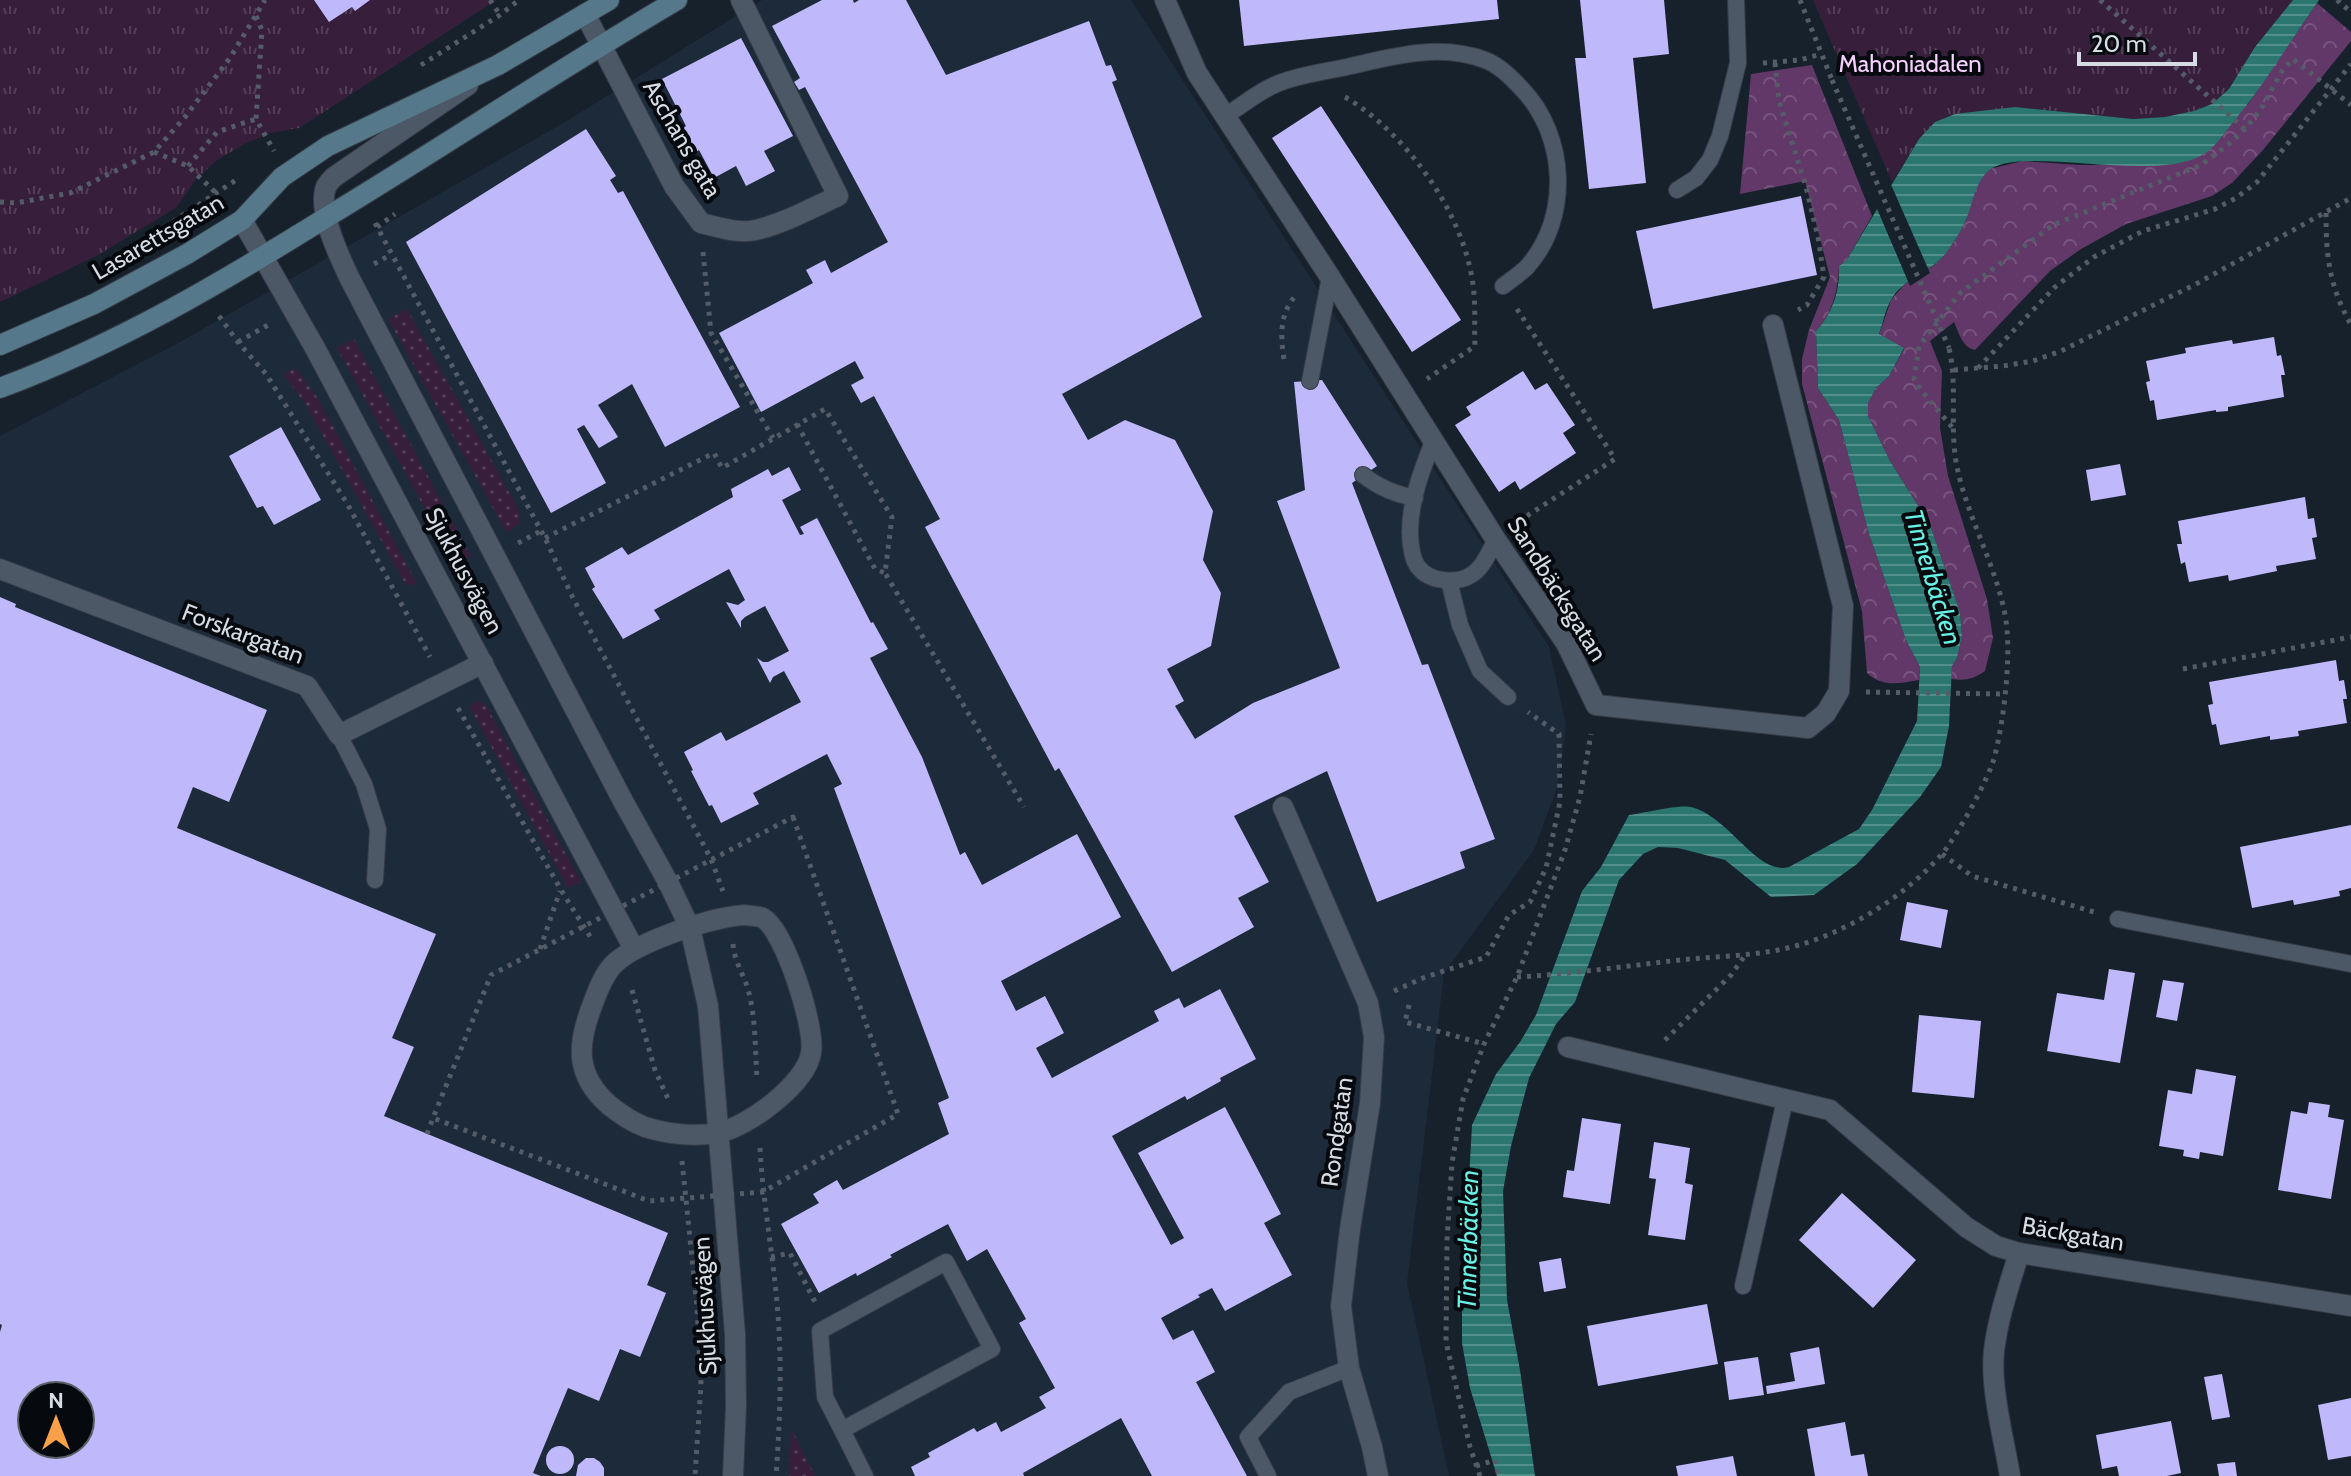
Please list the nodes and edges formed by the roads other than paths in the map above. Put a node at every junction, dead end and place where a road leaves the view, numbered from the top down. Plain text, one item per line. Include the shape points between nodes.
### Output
1 (609, 0) edge
2 (677, 0) edge
3 (741, 0) edge
4 (1165, 0) edge
5 (1736, 0) edge
6 (585, 14) junction
7 (601, 45) junction
8 (498, 65) junction
9 (1225, 116) junction
10 (1677, 190) dead end
11 (327, 217) junction
12 (242, 220) junction
13 (263, 257) junction
14 (1330, 277) junction
15 (1503, 286) road end
16 (1773, 325) road end
17 (0, 345) edge
18 (1310, 381) dead end
19 (0, 388) edge
20 (1433, 442) junction
21 (1363, 475) dead end
22 (1415, 498) junction
23 (1496, 540) junction
24 (0, 569) edge
25 (1449, 581) junction
26 (483, 663) junction
27 (1508, 697) road end
28 (339, 735) junction
29 (1283, 807) dead end
30 (375, 880) dead end
31 (2118, 919) road end
32 (690, 928) junction
33 (634, 949) junction
34 (2351, 964) edge
35 (1568, 1047) dead end
36 (1785, 1100) junction
37 (718, 1133) junction
38 (2019, 1253) junction
39 (1743, 1286) dead end
40 (2351, 1306) edge
41 (1349, 1368) junction
42 (842, 1430) junction
43 (733, 1476) edge
44 (865, 1476) edge
45 (1268, 1476) edge
46 (1378, 1476) edge
47 (2010, 1476) edge

1 - 6 main road, Lasarettsgatan
2 - 7 main road
3 - 7 street, Aschans gata via 838,196 755,230 701,223 674,186
4 - 9 street, Sandbäcksgatan via 1197,73
5 - 10 lane via 1738,63 1720,136 1696,178
6 - 7 street, Aschans gata
6 - 8 main road, Lasarettsgatan
7 - 11 main road
8 - 11 street, Lasarettsgatan via 334,177 326,187
8 - 12 main road, Lasarettsgatan via 328,146 282,177
9 - 14 street, Sandbäcksgatan
9 - 15 lane via 1280,82 1305,76 1428,50 1487,60 1532,99 1556,150 1558,183 1543,244 1526,268
11 - 13 main road
11 - 32 street, Sjukhusvägen via 350,279
12 - 13 street, Sjukhusvägen
12 - 17 main road, Lasarettsgatan via 94,304
13 - 19 main road via 106,343
13 - 26 street, Sjukhusvägen
14 - 18 lane
14 - 20 street, Sandbäcksgatan
16 - 23 street, Sandbäcksgatan via 1843,606 1839,691 1826,713 1808,728 1596,705 1566,643
20 - 22 lane
20 - 23 street, Sandbäcksgatan
21 - 22 lane
22 - 25 lane via 1410,531 1418,568
23 - 25 lane via 1469,577
24 - 28 street, Forskargatan via 307,686
25 - 27 lane via 1480,671
26 - 28 street
26 - 33 street, Sjukhusvägen
28 - 30 lane via 364,784 378,829
29 - 41 street, Rondgatan via 1368,1003 1374,1037 1370,1103 1341,1306
31 - 34 lane
32 - 33 street
32 - 37 street, Sjukhusvägen via 708,1006
32 - 37 street via 731,916 762,918 784,946 810,1028 812,1051 802,1077 739,1126
33 - 37 street via 612,965 585,1024 580,1047 588,1082 636,1124 661,1132
35 - 36 street, Bäckgatan
36 - 38 street, Bäckgatan via 1830,1110 1966,1227
36 - 39 lane
37 - 43 street, Sjukhusvägen via 735,1334
38 - 40 street, Bäckgatan
38 - 47 street via 1999,1317 1994,1354
41 - 45 lane via 1289,1392 1248,1437
41 - 46 street, Rondgatan
42 - 42 lane via 992,1349 946,1262 820,1331 825,1397
42 - 44 lane

